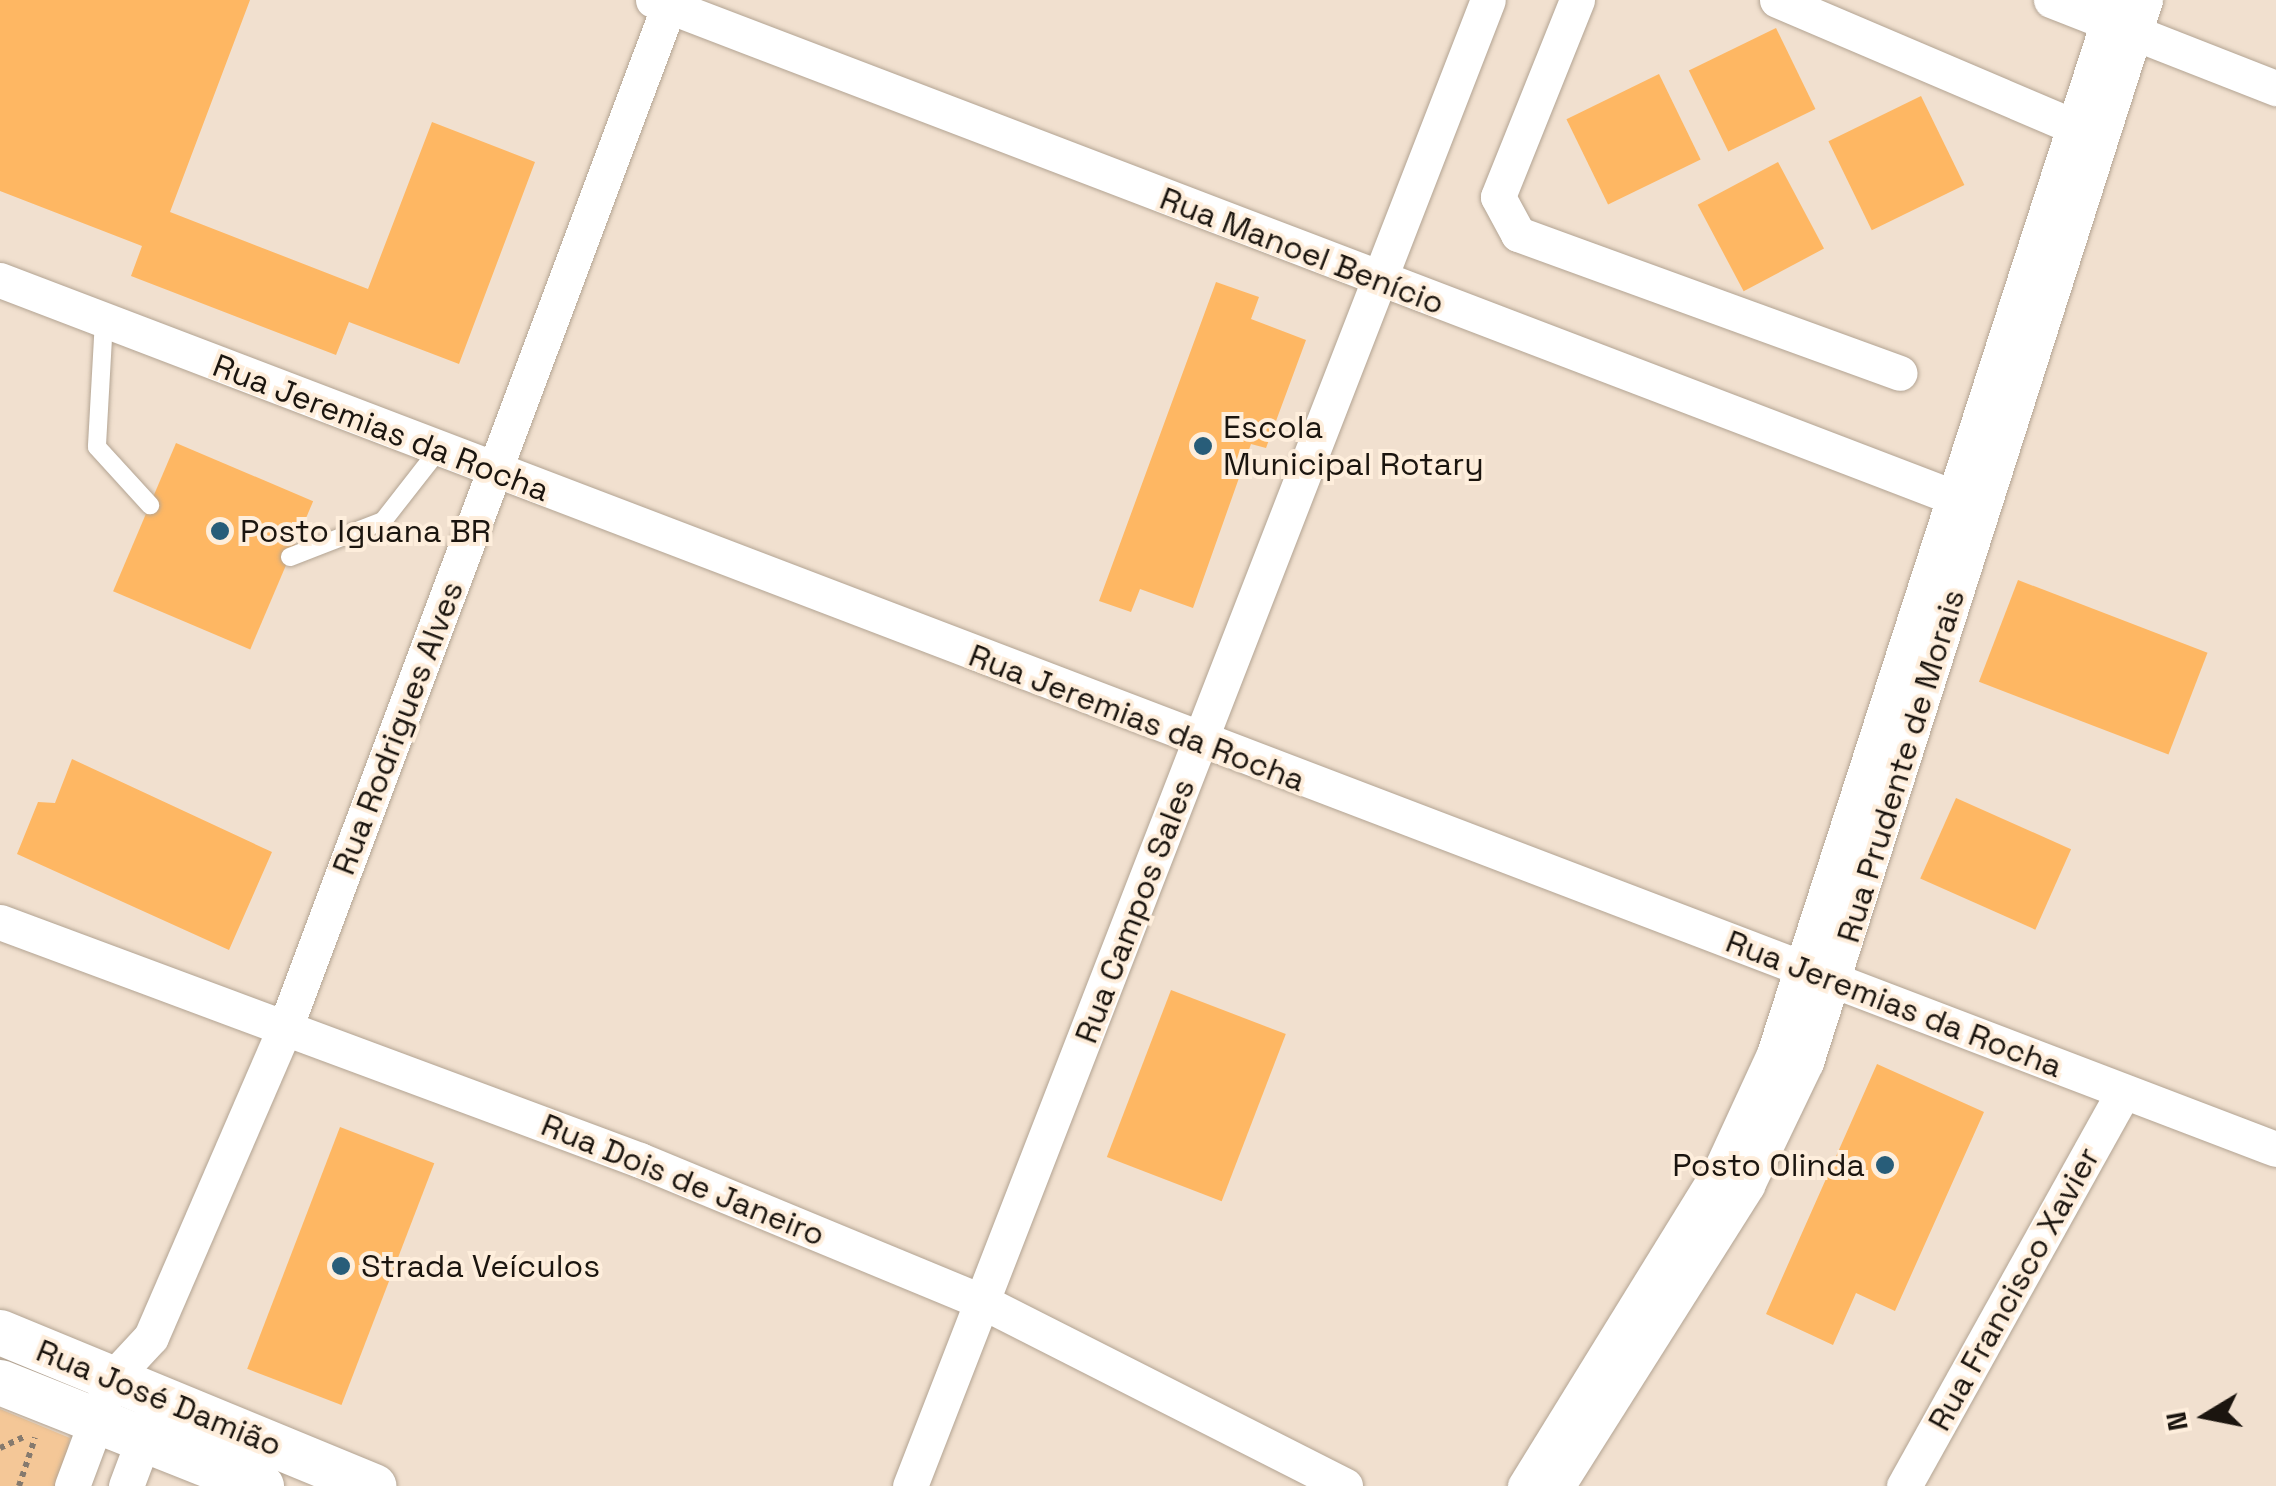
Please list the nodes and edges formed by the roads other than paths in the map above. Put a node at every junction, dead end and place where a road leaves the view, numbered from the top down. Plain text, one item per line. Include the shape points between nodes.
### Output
1 (1488, 0) edge
2 (1577, 0) edge
3 (1777, 0) edge
4 (2050, 0) edge
5 (664, 2) edge
6 (2125, 13) edge
7 (2276, 88) edge
8 (2072, 126) junction
9 (0, 280) edge
10 (1379, 281) junction
11 (104, 320) junction
12 (1899, 373) dead end
13 (438, 452) junction
14 (495, 472) junction
15 (1953, 497) junction
16 (150, 505) dead end
17 (290, 556) dead end
18 (1200, 743) junction
19 (0, 922) edge
20 (1818, 975) junction
21 (285, 1028) junction
22 (2124, 1092) junction
23 (2276, 1150) edge
24 (982, 1302) junction
25 (0, 1332) edge
26 (151, 1337) junction
27 (0, 1382) edge
28 (159, 1399) junction
29 (104, 1400) junction
30 (143, 1441) junction
31 (72, 1486) edge
32 (126, 1486) edge
33 (262, 1486) edge
34 (374, 1486) edge
35 (910, 1486) edge
36 (1345, 1486) edge
37 (1525, 1486) edge
38 (1557, 1486) edge
39 (1904, 1486) edge

1 - 10 street, Rua Campos Sales
2 - 12 street via 1498,196 1518,234
3 - 8 street
4 - 6 street
5 - 10 street, Rua Manoel Benício
5 - 14 street, Rua Rodrigues Alves
6 - 7 street
6 - 8 street, Rua Prudente de Morais
6 - 20 street, Rua Prudente de Morais
8 - 15 street, Rua Prudente de Morais
9 - 11 street, Rua Jeremias da Rocha
10 - 15 street, Rua Manoel Benício
10 - 18 street, Rua Campos Sales
11 - 13 street, Rua Jeremias da Rocha
11 - 16 lane via 97,447
13 - 14 street, Rua Jeremias da Rocha
13 - 17 lane via 384,521
14 - 18 street, Rua Jeremias da Rocha
14 - 21 street, Rua Rodrigues Alves
15 - 20 street, Rua Prudente de Morais
18 - 20 street, Rua Jeremias da Rocha
18 - 24 street, Rua Campos Sales
19 - 21 street, Rua Dois de Janeiro
20 - 22 street, Rua Jeremias da Rocha
20 - 37 street, Rua Prudente de Morais via 1722,1167
20 - 38 street, Rua Prudente de Morais via 1747,1185
21 - 24 street, Rua Dois de Janeiro via 640,1160
21 - 26 street, Rua Rodrigues Alves
22 - 23 street, Rua Jeremias da Rocha
22 - 39 street, Rua Francisco Xavier
24 - 35 street, Rua Campos Sales
24 - 36 street, Rua Dois de Janeiro
25 - 29 street, Rua José Damião
26 - 28 street
26 - 29 street, Rua Rodrigues Alves
27 - 29 street, Rua José Damião
28 - 29 street, Rua José Damião
28 - 30 street
28 - 34 street, Rua José Damião
29 - 30 street, Rua José Damião
29 - 31 street, Rua Rodrigues Alves
30 - 32 street
30 - 33 street, Rua José Damião

